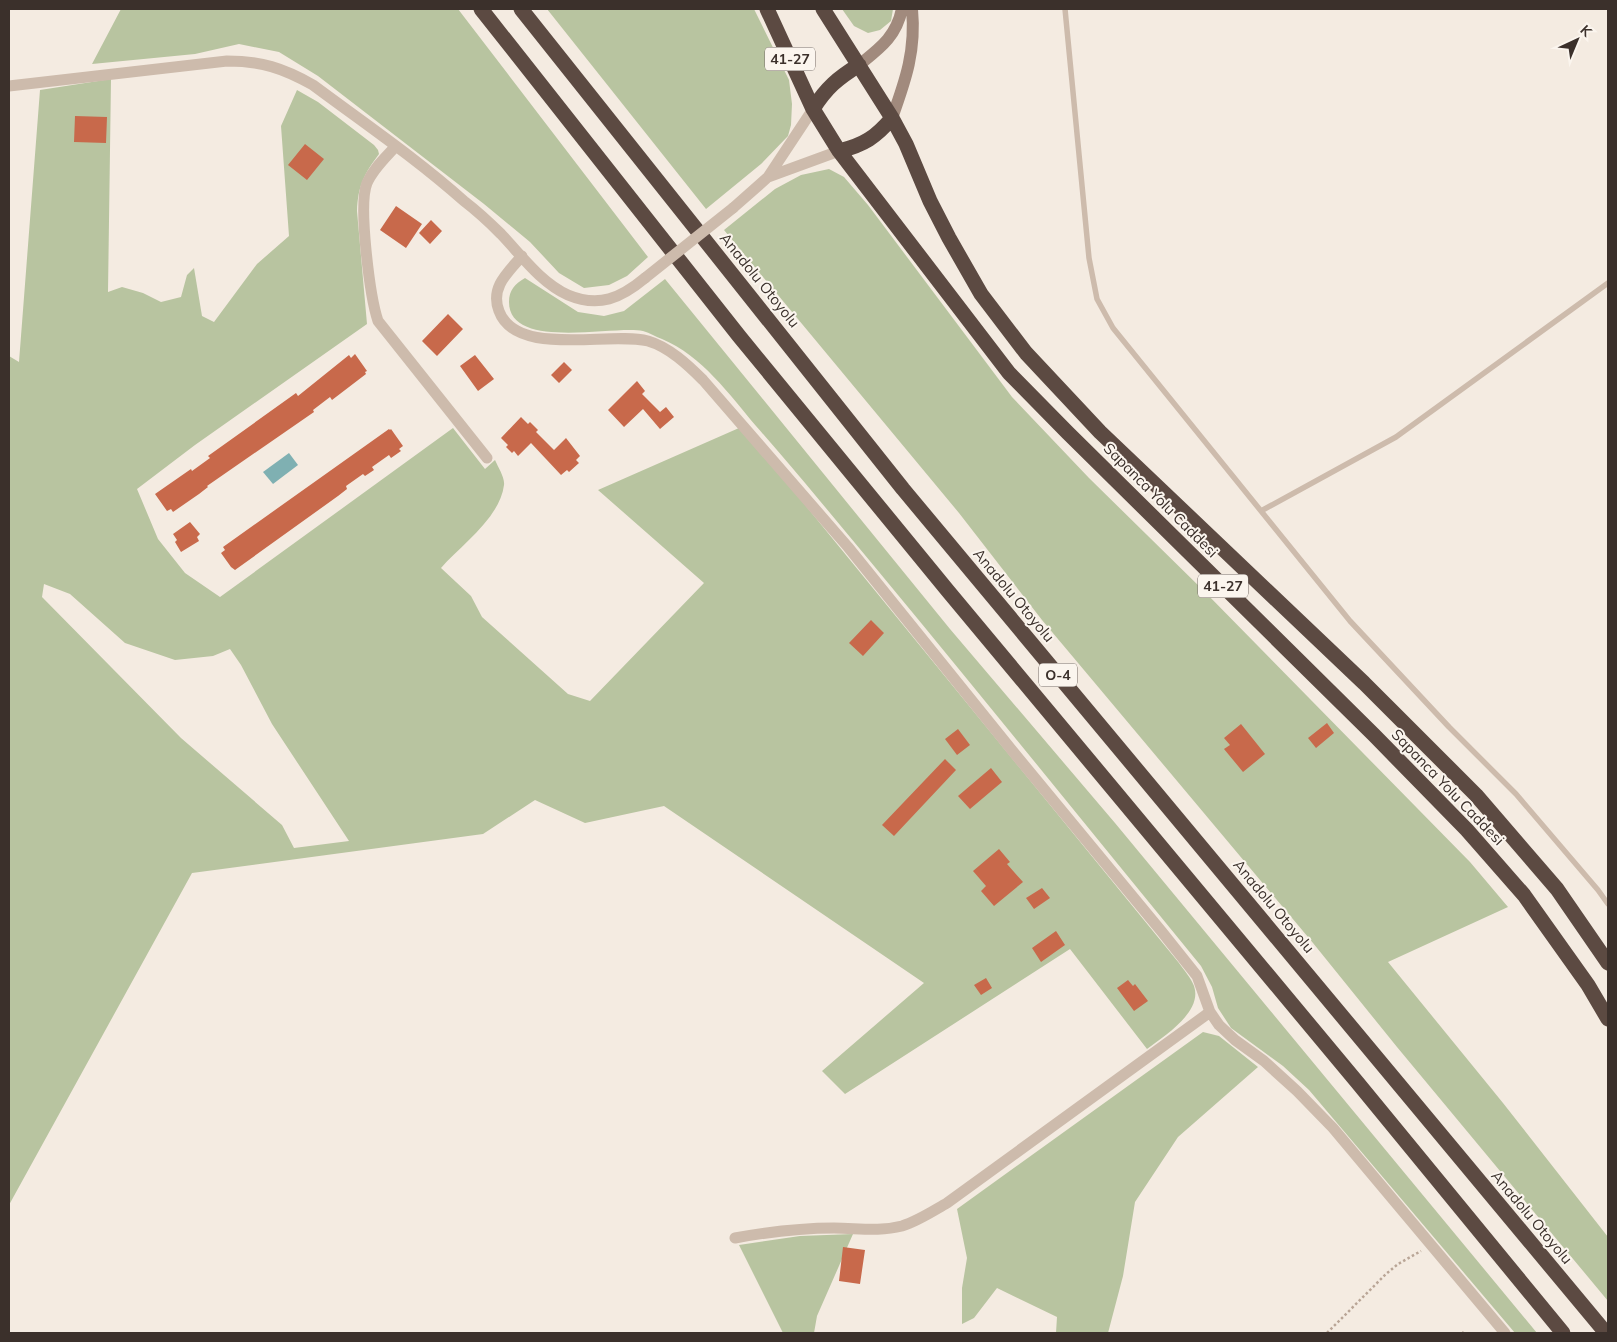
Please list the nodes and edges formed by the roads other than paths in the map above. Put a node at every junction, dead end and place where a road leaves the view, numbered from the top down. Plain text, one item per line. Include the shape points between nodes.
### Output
1 (481, 9) edge
2 (521, 9) edge
3 (767, 9) edge
4 (822, 9) edge
5 (902, 9) edge
6 (912, 9) edge
7 (1065, 9) edge
8 (859, 65) junction
9 (9, 86) edge
10 (813, 109) junction
11 (892, 118) junction
12 (395, 147) junction
13 (839, 151) junction
14 (768, 177) junction
15 (522, 256) junction
16 (1608, 283) edge
17 (488, 458) dead end
18 (1260, 511) junction
19 (1608, 904) edge
20 (1608, 963) edge
21 (1210, 1012) junction
22 (1608, 1019) edge
23 (735, 1238) dead end
24 (1505, 1333) edge
25 (1563, 1333) edge
26 (1606, 1333) edge

1 - 25 highway, O-4 via 739,336
2 - 26 highway, Anadolu Otoyolu / O-4 via 903,489
3 - 10 highway, 41-27
4 - 8 highway
5 - 8 street via 889,39
6 - 11 street via 913,46
7 - 18 lane via 1089,258 1097,299 1113,328
8 - 10 highway via 826,89
8 - 11 highway, Sapanca Yolu Caddesi
9 - 12 street via 227,60 256,62 284,70 313,85
10 - 13 highway, Sapanca Yolu Caddesi
10 - 14 street
11 - 13 highway via 872,138
11 - 20 highway, Sapanca Yolu Caddesi via 930,201 981,294 1026,352 1100,432 1364,683 1476,795 1557,889
12 - 15 street via 464,200
12 - 17 street via 366,186 364,208 370,288 378,321
13 - 14 street
13 - 22 highway, Sapanca Yolu Caddesi / 41-27 via 1009,373 1468,830 1524,895 1588,985
14 - 15 street, bridge via 632,289 619,296 591,301 568,295 547,282
15 - 21 street via 500,281 496,295 500,314 506,322 518,332 542,339 624,338 649,341 687,364 848,547 1156,925 1197,976
16 - 18 lane via 1396,437
18 - 19 lane via 1350,621 1516,794
21 - 23 street via 947,1204 924,1216 883,1230 798,1228
21 - 24 street via 1219,1025 1264,1061 1327,1122

